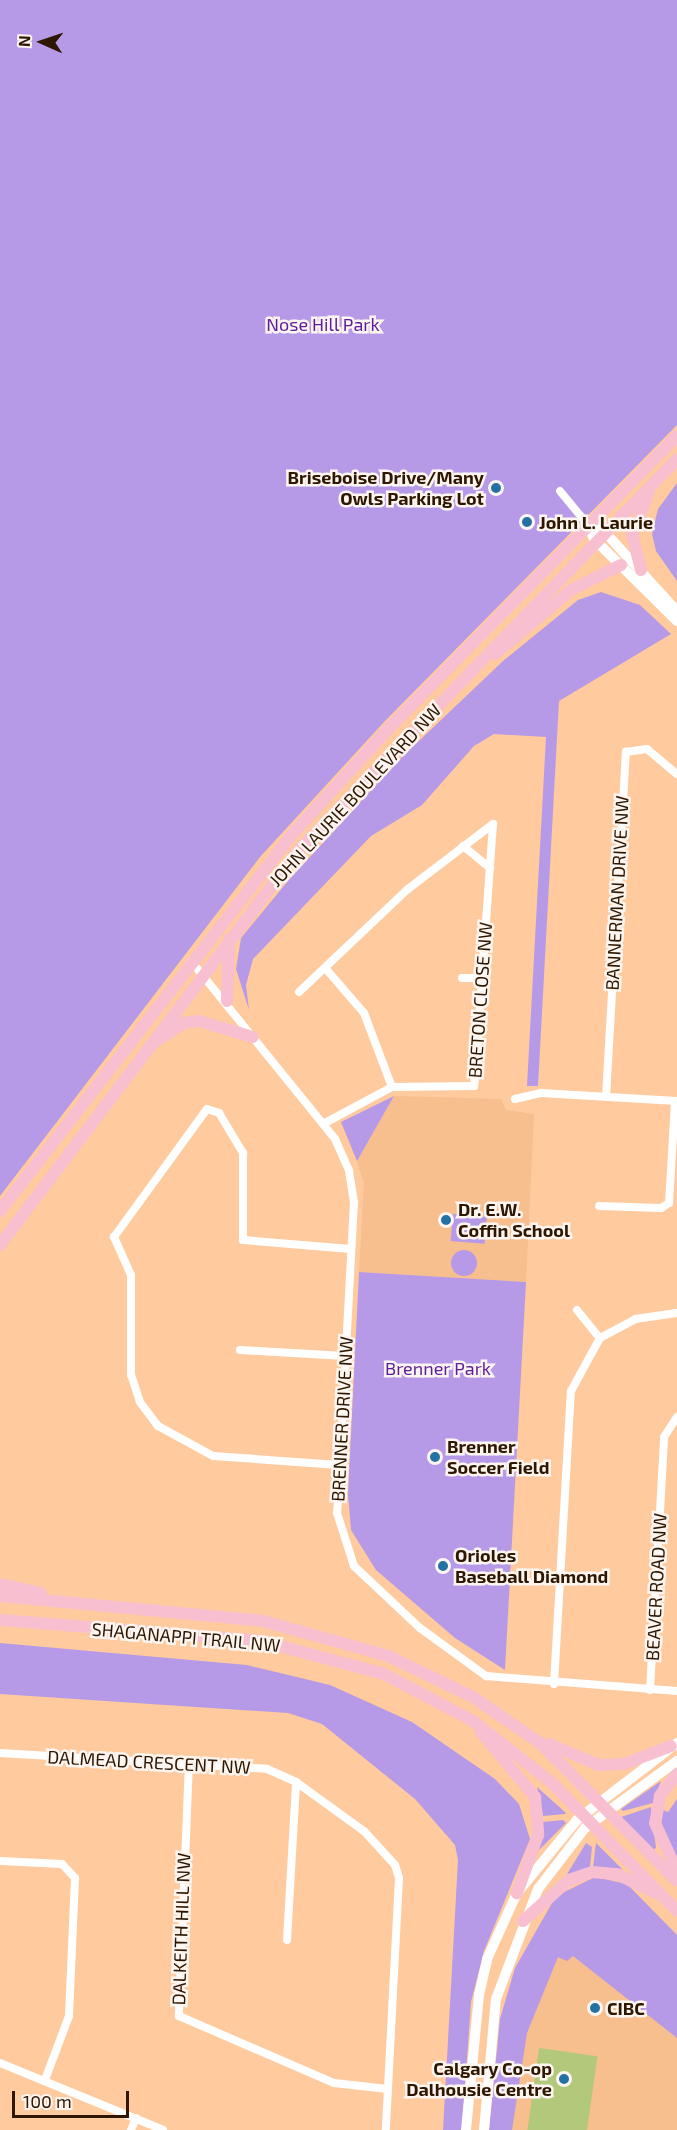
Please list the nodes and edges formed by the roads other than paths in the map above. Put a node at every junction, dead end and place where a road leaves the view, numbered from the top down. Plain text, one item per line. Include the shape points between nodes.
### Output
1 (677, 436) edge
2 (677, 459) edge
3 (661, 475) junction
4 (560, 490) dead end
5 (588, 525) junction
6 (599, 534) junction
7 (621, 565) junction
8 (641, 570) junction
9 (677, 611) edge
10 (677, 621) edge
11 (456, 684) junction
12 (677, 774) edge
13 (463, 846) junction
14 (490, 867) junction
15 (230, 936) junction
16 (189, 960) junction
17 (326, 969) junction
18 (202, 971) junction
19 (462, 978) dead end
20 (484, 978) junction
21 (299, 992) dead end
22 (228, 1001) junction
23 (253, 1037) junction
24 (149, 1044) junction
25 (392, 1087) junction
26 (606, 1097) junction
27 (516, 1100) dead end
28 (676, 1101) edge
29 (323, 1124) junction
30 (599, 1206) dead end
31 (0, 1211) edge
32 (0, 1245) edge
33 (351, 1249) junction
34 (577, 1310) dead end
35 (677, 1313) edge
36 (600, 1338) junction
37 (240, 1350) dead end
38 (345, 1356) junction
39 (677, 1416) edge
40 (339, 1465) junction
41 (0, 1584) edge
42 (0, 1596) edge
43 (75, 1600) junction
44 (0, 1620) edge
45 (554, 1684) junction
46 (650, 1689) junction
47 (677, 1691) edge
48 (476, 1724) junction
49 (514, 1724) junction
50 (674, 1744) edge
51 (0, 1753) edge
52 (677, 1761) edge
53 (189, 1762) junction
54 (677, 1774) edge
55 (296, 1782) junction
56 (602, 1805) junction
57 (589, 1817) junction
58 (0, 1861) edge
59 (677, 1872) edge
60 (677, 1881) edge
61 (517, 1893) junction
62 (664, 1898) junction
63 (677, 1911) edge
64 (523, 1921) junction
65 (287, 1940) dead end
66 (0, 2063) edge
67 (45, 2080) junction
68 (388, 2089) junction
69 (136, 2118) junction
70 (131, 2130) edge
71 (163, 2130) edge
72 (386, 2130) edge
73 (466, 2130) edge
74 (484, 2130) edge

1 - 5 main road, JOHN LAURIE BOULEVARD NW
2 - 3 main road, JOHN LAURIE BOULEVARD NW
3 - 6 main road, JOHN LAURIE BOULEVARD NW
3 - 8 main road via 638,512 632,535
4 - 5 street
5 - 6 street
5 - 16 main road, JOHN LAURIE BOULEVARD NW via 349,770
6 - 7 street
6 - 8 street
6 - 11 main road, JOHN LAURIE BOULEVARD NW
7 - 10 street
7 - 11 main road via 571,590
8 - 9 street
11 - 15 main road, JOHN LAURIE BOULEVARD NW via 306,843
12 - 26 street, BANNERMAN DRIVE NW via 647,749 630,747 626,752
13 - 14 street
13 - 14 street, BRETON CLOSE NW via 492,824
13 - 17 street, BRETON CLOSE NW via 408,889
14 - 20 street, BRETON CLOSE NW
15 - 18 main road, JOHN LAURIE BOULEVARD NW
15 - 22 main road
16 - 18 street, BRENNER DRIVE NW
16 - 31 main road, JOHN LAURIE BOULEVARD NW
17 - 21 street, BRETON CLOSE NW
17 - 25 street via 364,1013
18 - 22 street, BRENNER DRIVE NW
18 - 24 main road, JOHN LAURIE BOULEVARD NW
19 - 20 street
20 - 25 street, BRETON CLOSE NW via 474,1086
22 - 23 street, BRENNER DRIVE NW
23 - 24 main road via 199,1020
23 - 29 street, BRENNER DRIVE NW
24 - 32 main road, JOHN LAURIE BOULEVARD NW
25 - 29 street, BRETON CLOSE NW
26 - 27 street via 541,1093
26 - 28 street
28 - 30 street via 669,1203 661,1208
29 - 33 street, BRENNER DRIVE NW via 350,1171
33 - 38 street, BRENNER DRIVE NW
33 - 40 street via 243,1240 243,1153 219,1113 207,1109 114,1237 130,1275 131,1376 140,1402 158,1426 213,1456
34 - 36 street
35 - 36 street via 635,1319
36 - 45 street via 581,1365 569,1401
37 - 38 street
38 - 40 street, BRENNER DRIVE NW
39 - 46 street, BEAVER ROAD NW via 664,1437
40 - 45 street, BRENNER DRIVE NW via 340,1535 354,1566 372,1588 474,1670 509,1681
41 - 43 main road
42 - 43 main road, SHAGANAPPI TRAIL NW
43 - 49 main road, SHAGANAPPI TRAIL NW via 262,1621 360,1645 441,1680
44 - 48 main road, SHAGANAPPI TRAIL NW via 301,1648 384,1674
45 - 46 street, BRENNER DRIVE NW
46 - 47 street, BRENNER DRIVE NW
48 - 57 main road, SHAGANAPPI TRAIL NW
48 - 61 main road via 535,1797 538,1835
49 - 50 main road via 574,1759 599,1766 624,1764
49 - 56 main road, SHAGANAPPI TRAIL NW
50 - 56 street
51 - 53 street, DALMEAD CRESCENT NW
52 - 56 street
53 - 55 street, DALMEAD CRESCENT NW via 267,1769
53 - 68 street, DALKEITH HILL NW via 179,2016 334,2083
54 - 59 main road via 660,1796 655,1823
55 - 65 street
55 - 68 street, DALMEAD CRESCENT NW via 364,1831 399,1874
56 - 57 street
56 - 60 main road, SHAGANAPPI TRAIL NW
57 - 61 street
57 - 62 main road, SHAGANAPPI TRAIL NW
57 - 64 street via 562,1853
58 - 67 street via 62,1864 75,1878 69,2016
61 - 73 street via 487,1959 479,1995
62 - 63 main road, SHAGANAPPI TRAIL NW
62 - 64 main road via 617,1875 592,1872 569,1880
64 - 74 street via 496,1999
66 - 67 street
67 - 69 street
68 - 72 street, DALMEAD CRESCENT NW
69 - 70 street
69 - 71 street

